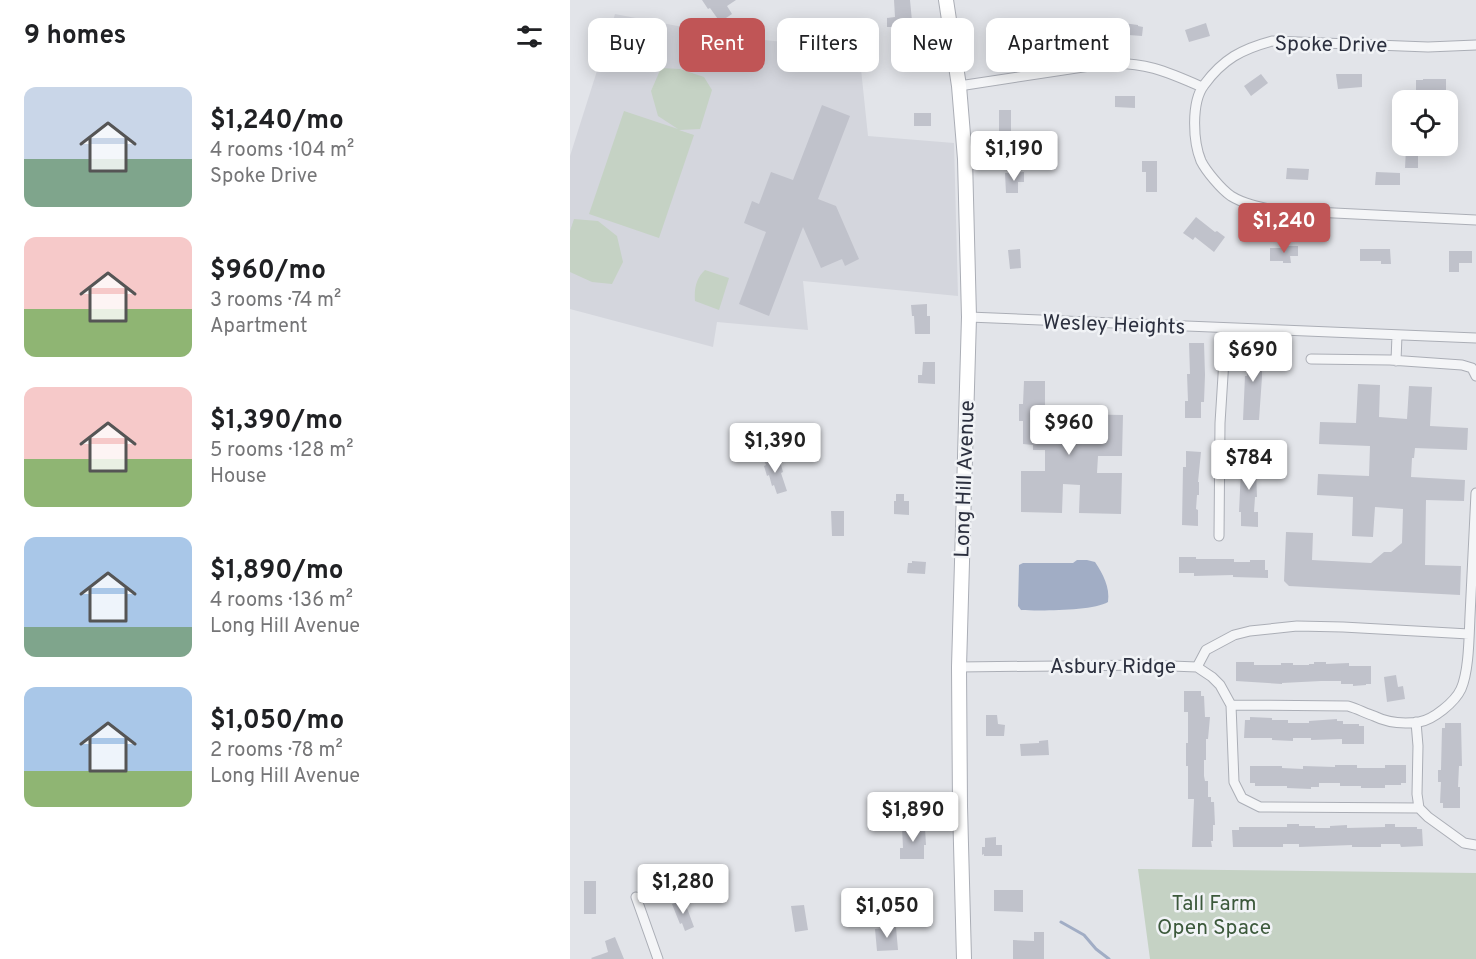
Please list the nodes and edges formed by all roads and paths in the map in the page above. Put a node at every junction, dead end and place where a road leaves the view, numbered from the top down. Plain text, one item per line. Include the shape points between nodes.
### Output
1 (946, 0) edge
2 (1476, 45) edge
3 (959, 86) junction
4 (1202, 87) junction
5 (1476, 220) edge
6 (969, 318) junction
7 (1226, 328) junction
8 (1397, 335) junction
9 (1476, 338) edge
10 (1311, 359) dead end
11 (1396, 361) junction
12 (1476, 376) edge
13 (1476, 493) edge
14 (1219, 536) dead end
15 (1469, 634) junction
16 (959, 667) junction
17 (1197, 667) junction
18 (1231, 705) junction
19 (1416, 722) junction
20 (1419, 808) junction
21 (1476, 845) edge
22 (636, 897) dead end
23 (658, 959) edge
24 (964, 959) edge

1 - 3 street, Long Hill Avenue
2 - 4 street, Spoke Drive via 1272,41 1231,56
3 - 4 street via 1119,63 1153,67
3 - 6 street, Long Hill Avenue
4 - 5 street, Spoke Drive via 1195,126 1202,161 1229,195 1251,206
6 - 7 street, Wesley Heights
6 - 16 street, Long Hill Avenue
7 - 8 street, Wesley Heights
7 - 14 street
8 - 9 street, Wesley Heights
8 - 11 street
10 - 11 street
11 - 12 street via 1462,365 1472,368
13 - 15 street
15 - 17 street, Asbury Ridge via 1297,626 1250,631 1234,634 1206,651
15 - 19 street via 1460,690 1434,715
16 - 17 street, Asbury Ridge
16 - 24 street, Long Hill Avenue
17 - 18 street via 1220,685
18 - 19 street via 1348,706 1390,722
18 - 20 street via 1234,782 1242,798 1260,807
19 - 20 street
20 - 21 street via 1464,843
22 - 23 street

